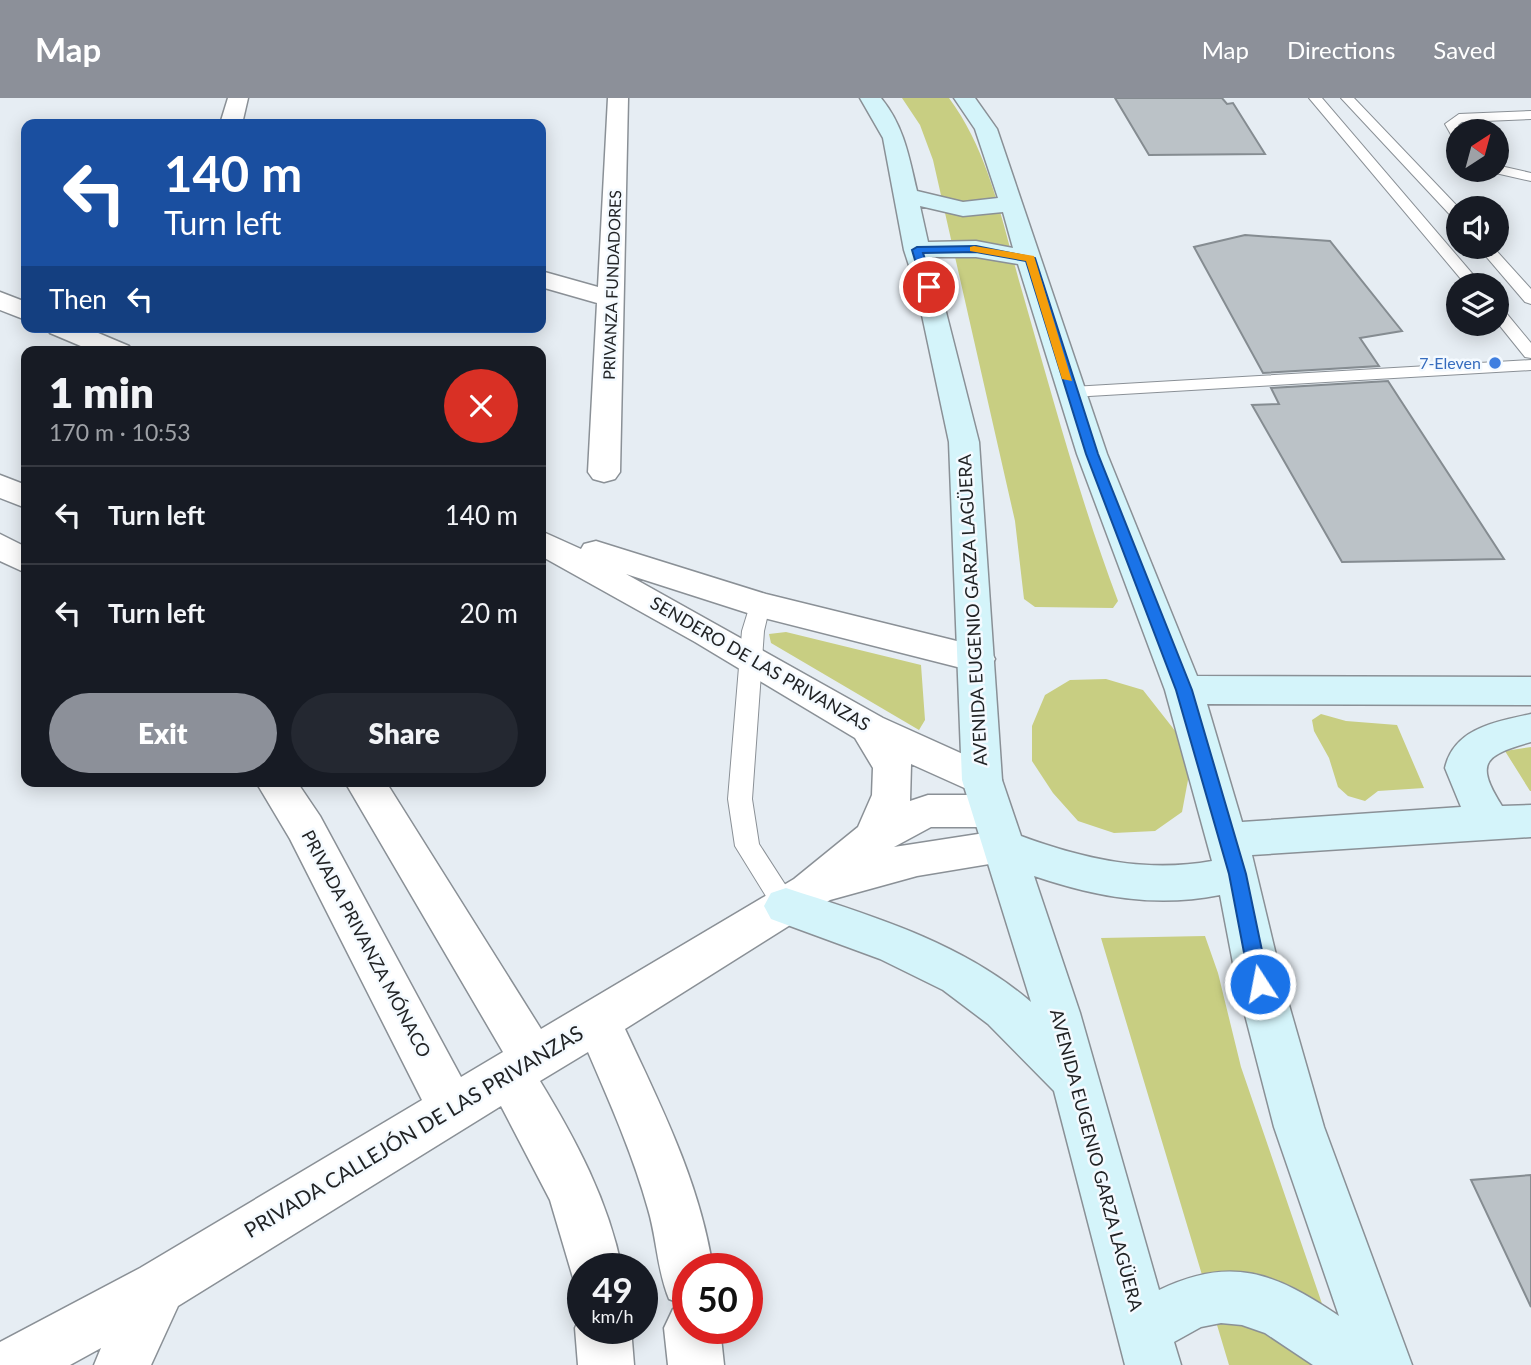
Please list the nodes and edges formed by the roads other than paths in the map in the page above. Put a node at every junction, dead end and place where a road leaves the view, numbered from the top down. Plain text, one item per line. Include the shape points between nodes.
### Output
1 (238, 98) edge
2 (618, 98) edge
3 (870, 98) edge
4 (964, 98) edge
5 (1315, 98) edge
6 (1347, 98) edge
7 (1531, 115) edge
8 (232, 119) edge
9 (1458, 119) edge
10 (1509, 172) edge
11 (1531, 177) edge
12 (906, 195) junction
13 (1446, 202) edge
14 (1012, 204) junction
15 (917, 250) junction
16 (1030, 258) junction
17 (1496, 259) edge
18 (1464, 273) edge
19 (546, 280) edge
20 (612, 299) junction
21 (1531, 299) edge
22 (0, 300) edge
23 (21, 310) edge
24 (1509, 327) edge
25 (74, 333) edge
26 (105, 346) edge
27 (1531, 353) edge
28 (1531, 365) edge
29 (1072, 392) junction
30 (604, 472) dead end
31 (0, 485) edge
32 (21, 496) edge
33 (546, 536) edge
34 (0, 545) edge
35 (546, 545) edge
36 (21, 559) edge
37 (760, 605) junction
38 (752, 658) junction
39 (977, 659) junction
40 (1184, 690) junction
41 (1531, 691) edge
42 (1531, 727) edge
43 (869, 728) junction
44 (279, 787) edge
45 (368, 787) edge
46 (993, 813) junction
47 (1531, 821) edge
48 (1491, 822) junction
49 (874, 838) junction
50 (1232, 857) junction
51 (797, 899) junction
52 (597, 1020) junction
53 (521, 1066) junction
54 (1074, 1079) junction
55 (452, 1109) junction
56 (590, 1253) edge
57 (684, 1253) edge
58 (159, 1287) junction
59 (604, 1344) edge
60 (694, 1344) edge
61 (1147, 1348) edge
62 (14, 1365) edge
63 (122, 1365) edge
64 (606, 1365) edge
65 (696, 1365) edge
66 (1358, 1365) edge
67 (1384, 1365) edge

1 - 8 street
2 - 20 street, PRIVANZA FUNDADORES
3 - 12 main road, AVENIDA EUGENIO GARZA LAGÜERA via 894,138
4 - 14 main road via 986,130
5 - 18 lane
6 - 13 lane
7 - 9 lane
10 - 11 lane
12 - 14 main road via 963,209
12 - 15 main road, AVENIDA EUGENIO GARZA LAGÜERA
14 - 16 main road
15 - 16 main road via 976,249
15 - 39 main road, AVENIDA EUGENIO GARZA LAGÜERA via 964,442
16 - 29 main road
17 - 21 lane
19 - 20 street
20 - 30 street, PRIVANZA FUNDADORES
22 - 23 street
24 - 27 lane
25 - 26 street
28 - 29 lane
29 - 40 main road
31 - 32 street
33 - 37 street, SENDERO DE LAS PRIVANZAS
34 - 36 street
35 - 38 street, SENDERO DE LAS PRIVANZAS
37 - 38 lane
37 - 39 street, SENDERO DE LAS PRIVANZAS
38 - 43 street, SENDERO DE LAS PRIVANZAS
38 - 51 lane via 740,799 747,846
39 - 46 main road, AVENIDA EUGENIO GARZA LAGÜERA
40 - 41 main road
40 - 50 main road
42 - 48 main road via 1479,743 1469,751 1465,779
43 - 46 street, SENDERO DE LAS PRIVANZAS
43 - 49 street via 893,766 892,795
44 - 55 street, PRIVADA PRIVANZA MÓNACO
45 - 53 street
46 - 49 street, PRIVADA CALLEJÓN DE LAS PRIVANZAS via 929,811
46 - 50 main road via 1054,867 1114,883 1159,886
46 - 51 street, PRIVADA CALLEJÓN DE LAS PRIVANZAS via 950,852 889,863
46 - 54 main road, AVENIDA EUGENIO GARZA LAGÜERA
47 - 48 main road
48 - 50 main road
49 - 51 street, PRIVADA CALLEJÓN DE LAS PRIVANZAS
50 - 67 main road via 1299,1127
51 - 52 street, PRIVADA CALLEJÓN DE LAS PRIVANZAS
51 - 54 main road via 960,977 1033,1034
52 - 53 street, PRIVADA CALLEJÓN DE LAS PRIVANZAS
52 - 57 street via 659,1159
53 - 55 street, PRIVADA CALLEJÓN DE LAS PRIVANZAS
53 - 56 street via 547,1140 574,1196
54 - 61 main road, AVENIDA EUGENIO GARZA LAGÜERA
55 - 58 street, PRIVADA CALLEJÓN DE LAS PRIVANZAS
58 - 62 street, PRIVADA CALLEJÓN DE LAS PRIVANZAS
58 - 63 street
59 - 64 street
60 - 65 street
61 - 66 main road via 1176,1309 1202,1299 1226,1297 1289,1315

